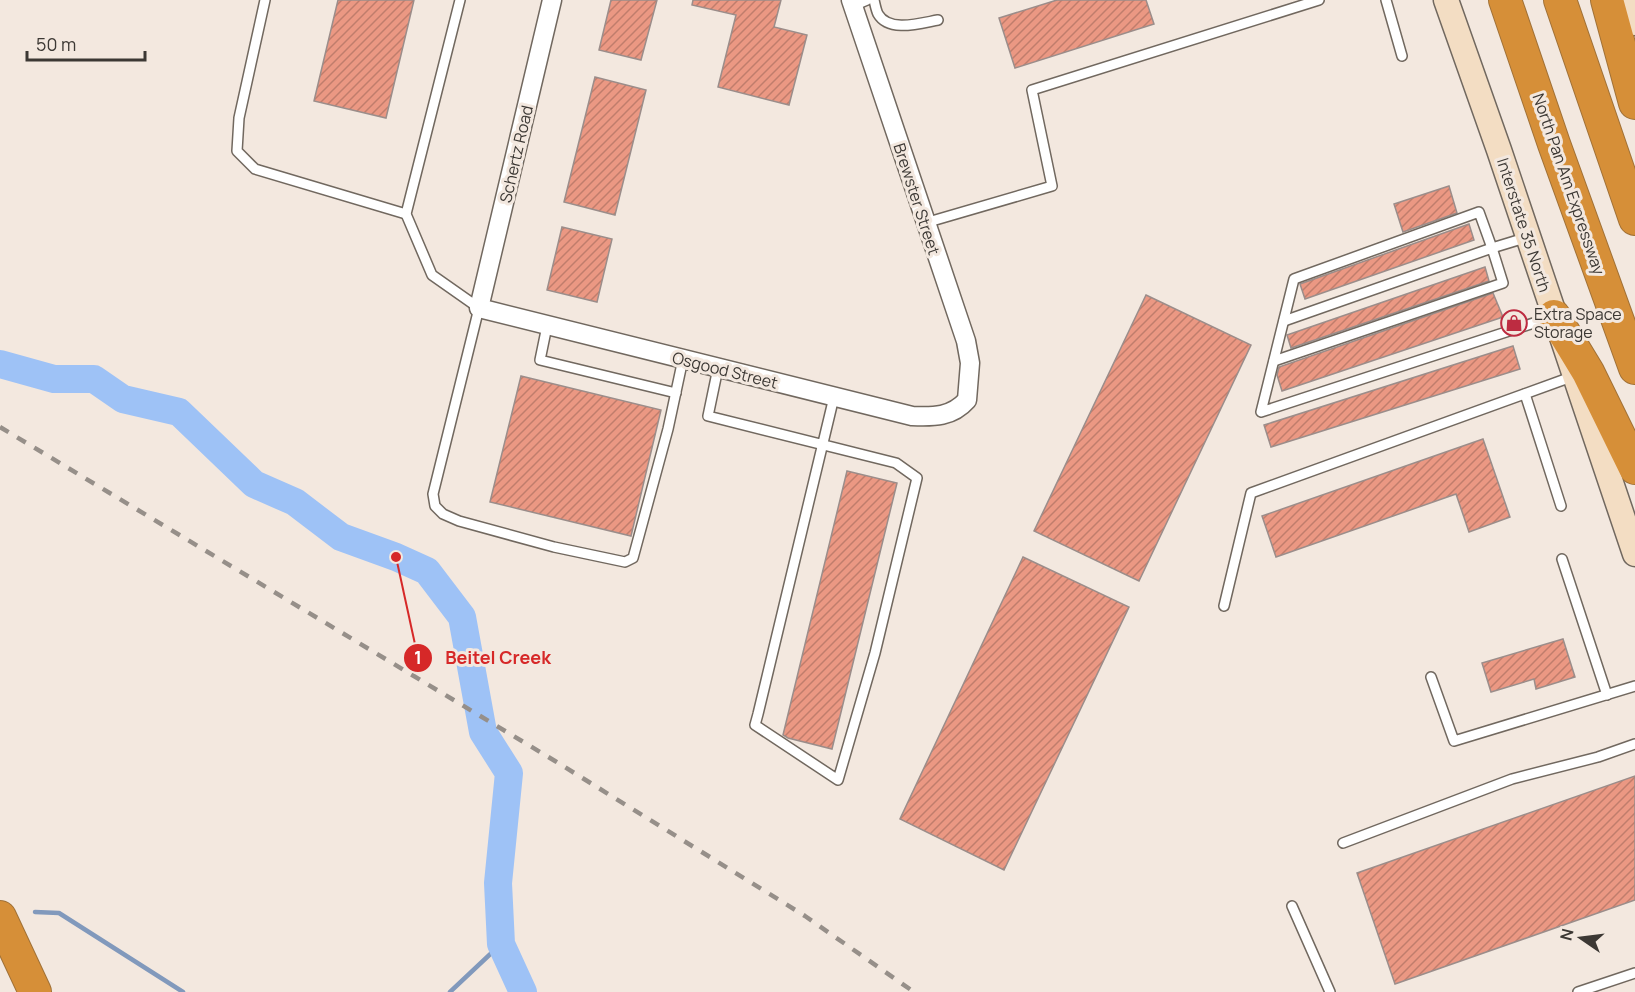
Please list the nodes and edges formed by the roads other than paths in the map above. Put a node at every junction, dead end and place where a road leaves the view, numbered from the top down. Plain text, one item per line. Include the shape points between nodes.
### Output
1 (264, 0) edge
2 (460, 0) edge
3 (552, 0) edge
4 (874, 0) edge
5 (1319, 0) edge
6 (1386, 0) edge
7 (1446, 0) edge
8 (1505, 0) edge
9 (1560, 0) edge
10 (1608, 0) edge
11 (1627, 0) edge
12 (857, 2) edge
13 (938, 20) dead end
14 (1635, 24) edge
15 (1402, 56) dead end
16 (1635, 103) edge
17 (406, 214) junction
18 (1635, 219) edge
19 (925, 224) junction
20 (1528, 237) junction
21 (1492, 248) junction
22 (479, 308) junction
23 (1554, 316) junction
24 (1284, 321) junction
25 (548, 326) junction
26 (683, 359) junction
27 (1274, 361) junction
28 (718, 368) junction
29 (1635, 368) edge
30 (1574, 376) junction
31 (676, 393) junction
32 (1525, 394) junction
33 (834, 397) junction
34 (967, 400) joint
35 (823, 443) junction
36 (1635, 468) edge
37 (1561, 506) dead end
38 (1635, 554) edge
39 (1562, 559) dead end
40 (1224, 606) dead end
41 (1431, 677) dead end
42 (1635, 686) edge
43 (1607, 695) junction
44 (1635, 744) edge
45 (1343, 843) dead end
46 (1292, 906) dead end
47 (0, 917) edge
48 (1635, 973) edge
49 (35, 992) edge
50 (1330, 992) edge
51 (1578, 992) edge

1 - 17 lane via 239,118 237,151 255,169
2 - 17 lane
3 - 22 street, Schertz Road
4 - 13 lane via 879,15 888,23 907,25
5 - 19 lane via 1032,90 1052,186
6 - 15 lane
7 - 20 main road, Interstate 35 North
8 - 29 highway, North Pan Am Expressway
9 - 18 highway
10 - 16 highway
11 - 14 main road
12 - 19 street, Brewster Street
17 - 22 lane via 432,275
19 - 34 street, Brewster Street via 966,341 970,363
20 - 21 lane
20 - 23 main road, Interstate 35 North
21 - 24 lane
21 - 24 lane via 1479,212 1294,279
21 - 27 lane via 1503,283
22 - 25 street, Osgood Street
22 - 31 lane via 433,494 435,506 459,521 554,547 625,562 633,558
23 - 27 lane via 1261,412
23 - 30 main road, Interstate 35 North
23 - 36 highway via 1588,372
24 - 27 lane
25 - 26 street, Osgood Street
25 - 31 lane via 540,360
26 - 28 street, Osgood Street
26 - 31 lane
28 - 33 street, Osgood Street
28 - 35 lane via 708,417
30 - 32 lane
30 - 38 main road, Interstate 35 North
32 - 37 lane
32 - 40 lane via 1251,493
33 - 34 street, Osgood Street via 912,416 936,417 952,413
33 - 35 lane
35 - 35 lane via 755,725 838,780 875,653 917,478 896,463
39 - 43 lane
41 - 43 lane via 1454,741
42 - 43 lane
44 - 45 lane via 1512,779
46 - 50 lane
47 - 49 highway
48 - 51 lane

